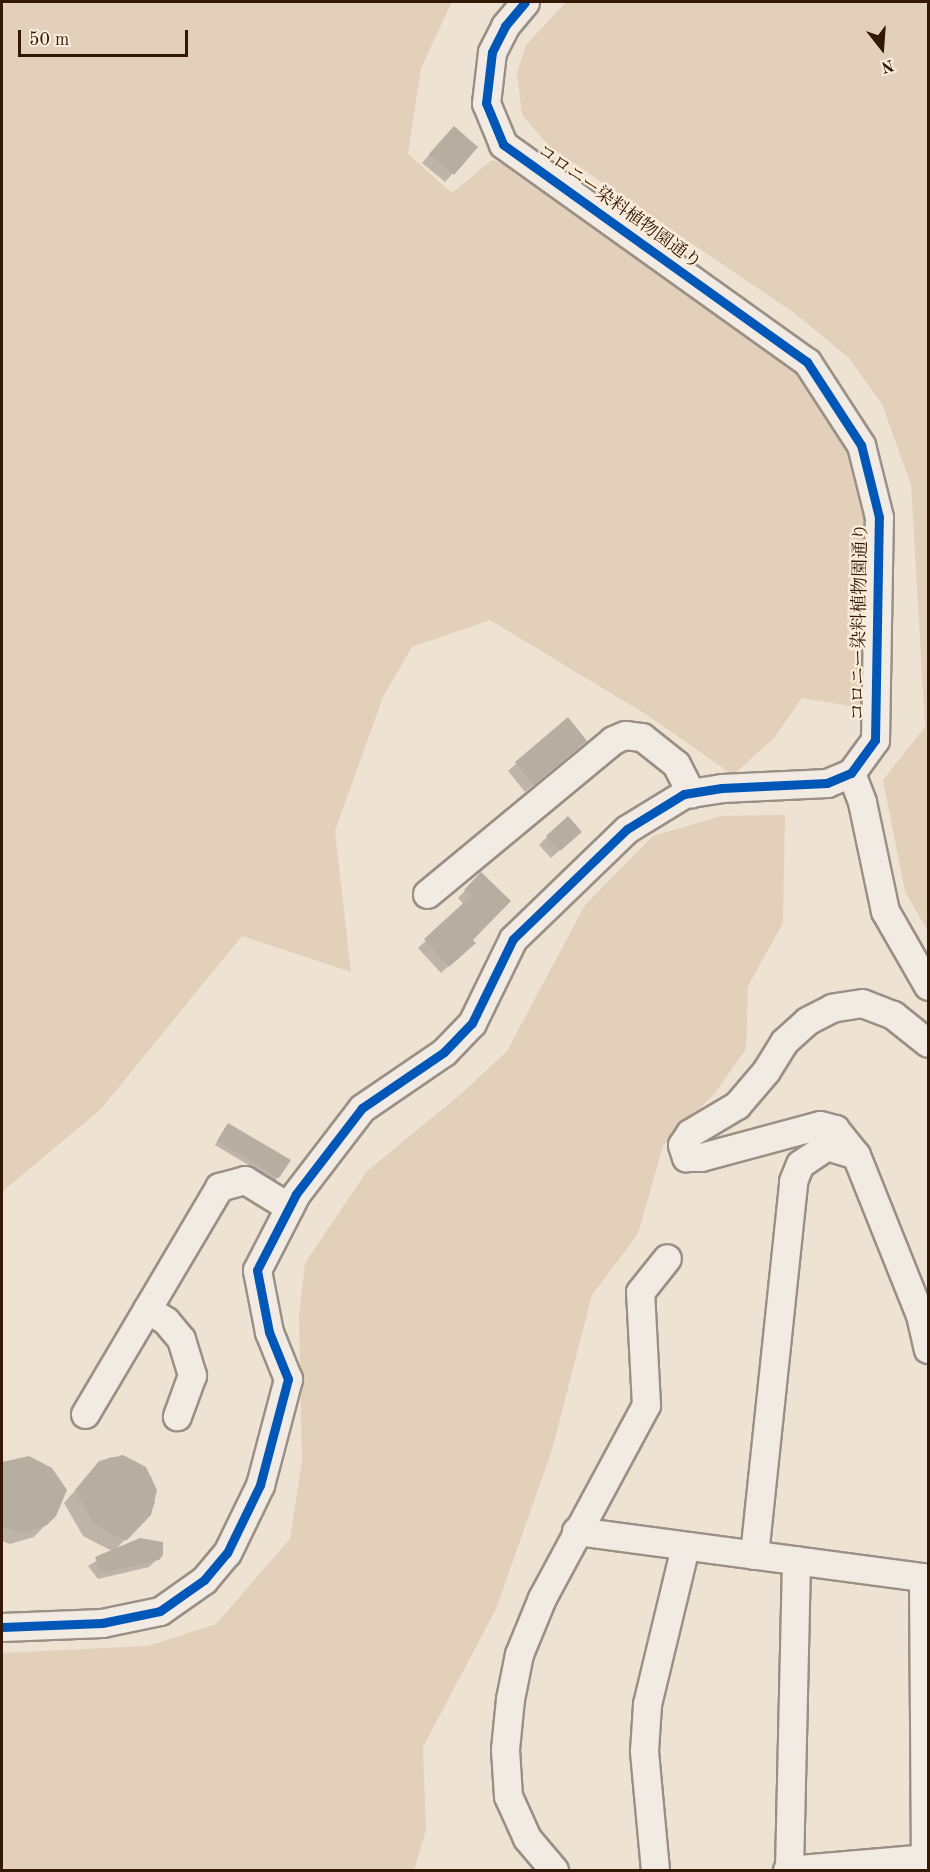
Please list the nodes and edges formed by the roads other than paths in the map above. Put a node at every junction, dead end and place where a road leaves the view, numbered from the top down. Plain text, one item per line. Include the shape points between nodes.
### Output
1 (525, 2) edge
2 (851, 773) junction
3 (691, 793) junction
4 (427, 894) dead end
5 (928, 986) edge
6 (928, 1043) edge
7 (856, 1155) junction
8 (289, 1207) junction
9 (667, 1258) dead end
10 (147, 1309) junction
11 (928, 1349) edge
12 (85, 1414) dead end
13 (177, 1416) dead end
14 (576, 1531) junction
15 (686, 1547) junction
16 (754, 1555) junction
17 (796, 1560) junction
18 (926, 1578) edge
19 (2, 1627) edge
20 (927, 1858) edge
21 (554, 1870) edge
22 (655, 1870) edge
23 (788, 1870) edge

1 - 2 street, コロニー染料植物園通り via 505,26 492,52 486,103 503,144 807,363 861,445 879,517 877,696 875,740
2 - 3 street via 827,783
2 - 5 street via 862,802 885,911
3 - 4 street via 676,764 642,737 626,735 613,740
3 - 8 street via 627,829 513,939 472,1023 444,1052 362,1108
6 - 7 street via 893,1015 862,1003 832,1008 807,1021 784,1042 737,1105 690,1133 682,1144 686,1157 701,1157 820,1125 835,1129
7 - 11 street via 920,1315
7 - 16 street via 827,1146 800,1164 793,1181
8 - 10 street via 245,1180 219,1186
8 - 19 street via 257,1270 269,1332 288,1379 261,1485 227,1553 204,1580 160,1611 102,1623
9 - 14 street via 640,1292 646,1406
10 - 12 street
10 - 13 street via 166,1321 181,1339 192,1375
14 - 15 street
14 - 21 street via 519,1654 505,1749 508,1796 527,1838
15 - 16 street
15 - 22 street via 647,1704 644,1751
16 - 17 street
17 - 18 street
17 - 23 street
18 - 20 street
20 - 23 street

